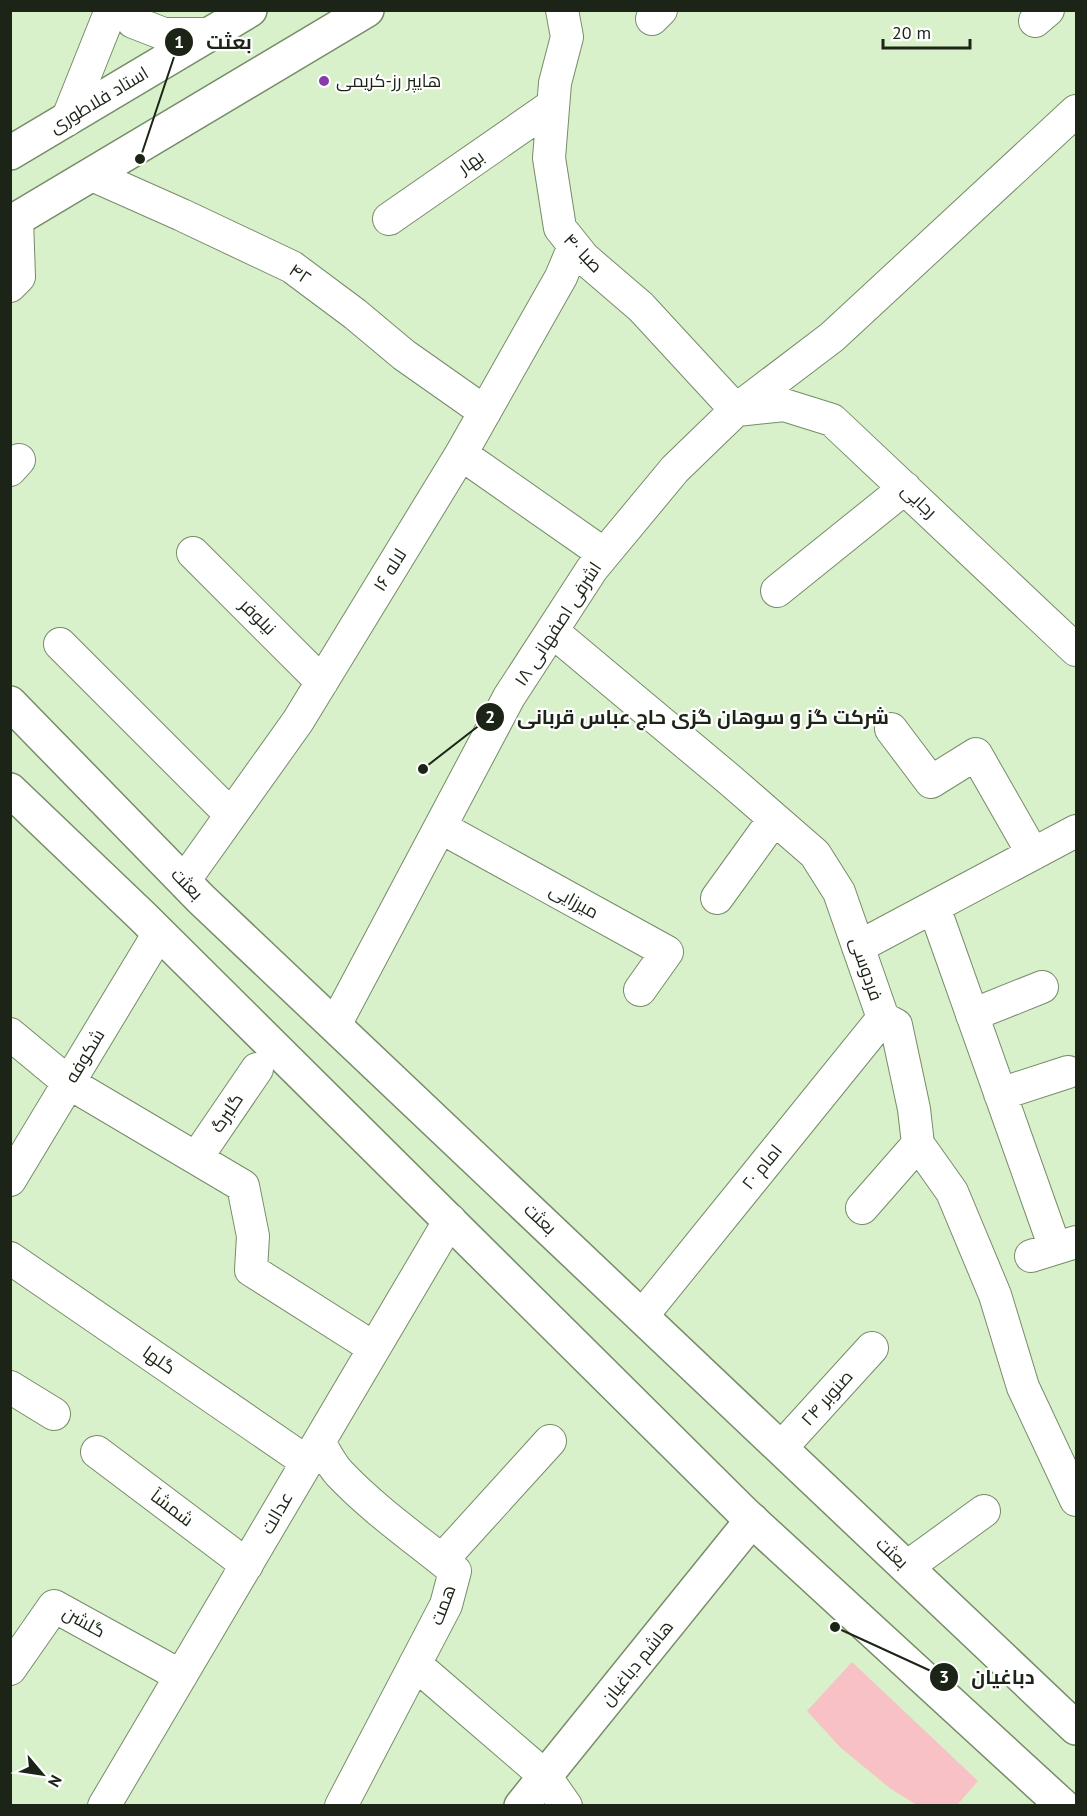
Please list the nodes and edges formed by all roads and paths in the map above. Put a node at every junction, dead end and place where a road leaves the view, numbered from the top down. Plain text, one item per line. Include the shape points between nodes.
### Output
1 (111, 10) edge
2 (129, 10) edge
3 (250, 10) edge
4 (367, 10) edge
5 (562, 10) edge
6 (210, 34) junction
7 (553, 105) junction
8 (1077, 111) edge
9 (67, 120) junction
10 (10, 153) edge
11 (92, 175) junction
12 (389, 219) dead end
13 (14, 221) edge
14 (574, 246) junction
15 (10, 286) edge
16 (736, 410) junction
17 (485, 412) junction
18 (461, 454) junction
19 (905, 488) junction
20 (193, 553) dead end
21 (604, 554) junction
22 (777, 591) dead end
23 (552, 631) junction
24 (60, 644) dead end
25 (1077, 650) edge
26 (322, 682) junction
27 (10, 703) edge
28 (891, 729) dead end
29 (10, 789) edge
30 (231, 815) junction
31 (774, 819) junction
32 (440, 827) junction
33 (1077, 831) edge
34 (1033, 854) junction
35 (184, 881) junction
36 (717, 898) dead end
37 (934, 907) junction
38 (159, 933) junction
39 (858, 947) junction
40 (1041, 987) dead end
41 (640, 990) dead end
42 (972, 1015) junction
43 (883, 1018) junction
44 (335, 1025) junction
45 (10, 1035) edge
46 (257, 1070) dead end
47 (1068, 1072) dead end
48 (69, 1083) junction
49 (1000, 1094) junction
50 (918, 1144) junction
51 (197, 1157) junction
52 (10, 1180) edge
53 (862, 1208) dead end
54 (450, 1220) junction
55 (1054, 1249) edge
56 (10, 1258) edge
57 (642, 1316) junction
58 (374, 1348) junction
59 (872, 1348) dead end
60 (10, 1387) edge
61 (54, 1414) dead end
62 (550, 1441) dead end
63 (781, 1448) junction
64 (97, 1452) dead end
65 (313, 1452) junction
66 (1077, 1500) edge
67 (984, 1511) dead end
68 (752, 1520) junction
69 (442, 1560) junction
70 (247, 1564) junction
71 (907, 1567) junction
72 (16, 1652) edge
73 (415, 1664) junction
74 (181, 1676) junction
75 (1077, 1728) edge
76 (545, 1776) junction
77 (105, 1806) edge
78 (341, 1806) edge
79 (521, 1806) edge
80 (567, 1806) edge
81 (1063, 1806) edge

1 - 9 street
2 - 6 street via 134,22 164,34
3 - 6 main road, استاد فلاطوری
4 - 11 main road
5 - 7 street, صبا ۴۰ via 567,37
6 - 9 main road, استاد فلاطوری
7 - 12 street, بهار
7 - 14 street, صبا ۴۰ via 549,158 560,228
8 - 16 street, اشرفی اصفهانی ۱۸ via 832,337
9 - 10 main road, استاد فلاطوری
11 - 13 main road
11 - 17 street, ۴۲ via 292,267 404,355
13 - 15 street via 19,277
14 - 16 street, صبا ۴۰ via 641,307
14 - 17 street, لاله ۱۶ via 561,277
16 - 19 street, رجایی via 784,405 832,420
16 - 21 street, اشرفی اصفهانی ۱۸ via 675,469
17 - 18 street, لاله ۱۶
18 - 21 street
18 - 26 street, لاله ۱۶
19 - 22 street
19 - 25 street, رجایی
20 - 26 street, نیلوفر
21 - 23 street, اشرفی اصفهانی ۱۸
23 - 31 street, فردوسی
23 - 32 street, اشرفی اصفهانی ۱۸ via 509,697
24 - 30 street
26 - 30 street, لاله ۱۶
27 - 35 main road, بعثت
28 - 34 street via 931,782 976,754
29 - 38 main road
30 - 35 street, لاله ۱۶
31 - 36 street
31 - 39 street, فردوسی via 815,854 839,892
32 - 41 street, میرزایی via 667,952
32 - 44 street, اشرفی اصفهانی ۱۸
33 - 34 street
34 - 37 street
35 - 44 main road, بعثت
37 - 39 street
37 - 42 street
38 - 48 street, شکوفه
38 - 54 main road
39 - 43 street, فردوسی
40 - 42 street
42 - 49 street
43 - 50 street, فردوسی via 896,1025
43 - 57 street, امام ۲۰
44 - 57 main road, بعثت
45 - 48 street
46 - 51 street, گلبرگ
47 - 49 street
48 - 51 street
48 - 52 street, شکوفه
49 - 55 street
50 - 53 street
50 - 66 street, فردوسی via 952,1192 995,1295 1023,1387
51 - 58 street via 243,1186 253,1236 251,1270
54 - 58 street, عدالت
54 - 68 main road
56 - 65 street, گلها
57 - 63 main road, بعثت
58 - 65 street, عدالت
59 - 63 street, صنوبر ۲۴
60 - 61 street
62 - 69 street
63 - 71 main road, بعثت
64 - 70 street, شمشآ
65 - 69 street, همت
65 - 70 street, عدالت
67 - 71 street
68 - 76 main road, هاشم دباغیان
68 - 81 main road
69 - 73 street, همت via 455,1571 446,1605
70 - 74 street, عدالت
71 - 75 main road, بعثت
72 - 74 street, گلشن via 54,1606
73 - 76 street
73 - 78 street, همت
74 - 77 street, عدالت
76 - 79 main road, هاشم دباغیان
76 - 80 street

